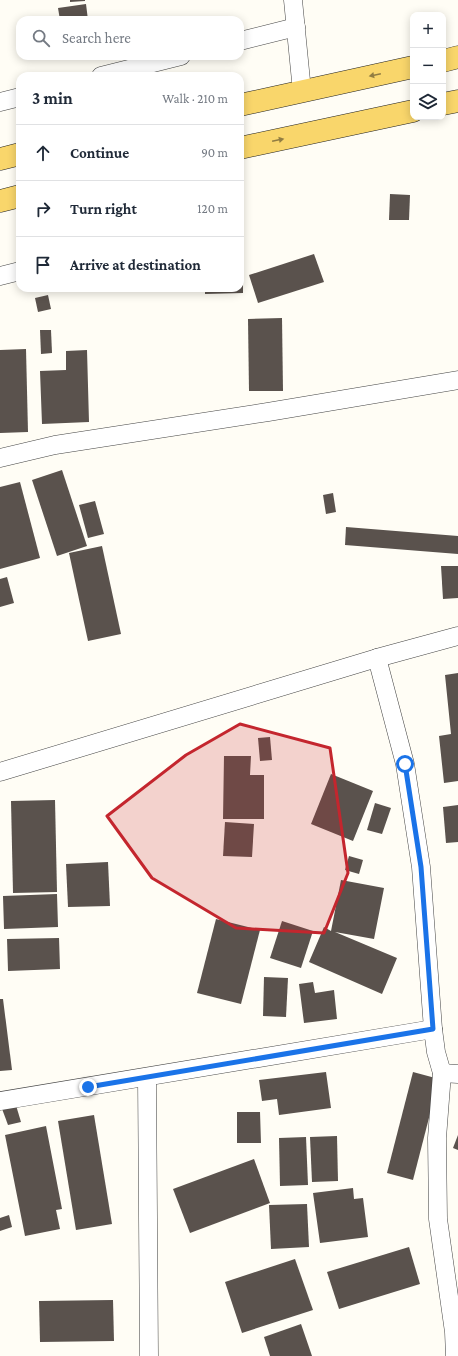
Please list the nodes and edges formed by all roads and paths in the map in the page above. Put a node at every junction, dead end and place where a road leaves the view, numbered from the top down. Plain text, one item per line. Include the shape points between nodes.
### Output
1 (293, 0) edge
2 (296, 27) junction
3 (244, 40) edge
4 (458, 57) edge
5 (446, 59) edge
6 (165, 60) edge
7 (410, 68) edge
8 (117, 72) edge
9 (302, 91) junction
10 (16, 98) edge
11 (458, 101) edge
12 (0, 102) edge
13 (446, 103) edge
14 (244, 104) edge
15 (410, 111) edge
16 (244, 147) edge
17 (16, 155) edge
18 (0, 159) edge
19 (16, 197) edge
20 (0, 201) edge
21 (16, 272) edge
22 (0, 276) edge
23 (458, 380) edge
24 (0, 458) edge
25 (458, 636) edge
26 (377, 658) junction
27 (0, 772) edge
28 (433, 1029) junction
29 (450, 1074) edge
30 (147, 1077) junction
31 (0, 1101) edge
32 (456, 1349) edge
33 (149, 1356) edge

1 - 2 street
2 - 3 street
2 - 9 street
4 - 5 main road
6 - 8 street
7 -> 9 main road
9 - 14 main road
10 - 12 street
11 - 13 main road
16 -> 15 main road
17 - 18 main road
19 - 20 main road
21 - 22 street
23 - 24 street via 55,445
25 - 26 street
26 - 27 street
26 - 28 street via 405,764 419,853
28 - 29 street via 436,1052
28 - 30 street
29 - 32 street via 437,1138 438,1218
30 - 31 street
30 - 33 street

